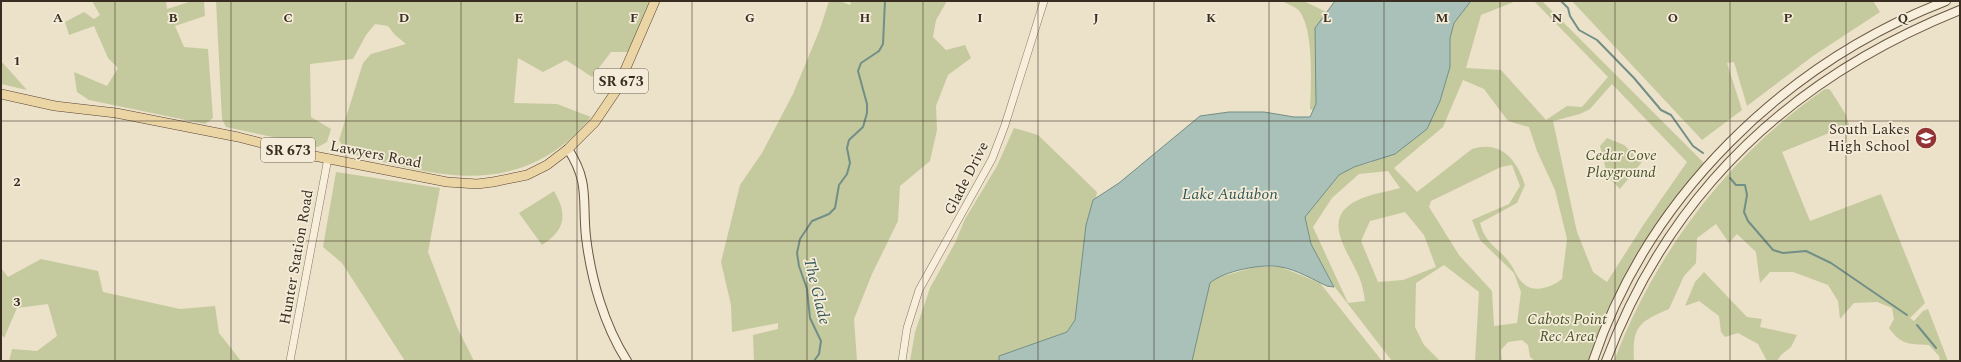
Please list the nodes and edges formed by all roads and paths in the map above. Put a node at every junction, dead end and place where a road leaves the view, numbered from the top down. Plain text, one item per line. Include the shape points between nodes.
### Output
1 (655, 1) edge
2 (1044, 1) edge
3 (1946, 1) edge
4 (1960, 10) edge
5 (1, 94) edge
6 (568, 149) junction
7 (328, 158) junction
8 (290, 361) edge
9 (627, 361) edge
10 (902, 361) edge
11 (1593, 361) edge
12 (1606, 361) edge

1 - 6 main road, Lawyers Road / SR 673 via 612,99 595,122
2 - 10 street, Glade Drive via 992,159 919,290 906,328
3 - 11 main road via 1898,21 1837,56 1780,96 1741,131 1693,183 1648,246 1614,309
4 - 12 main road via 1900,36 1840,69 1790,106 1742,149 1672,231 1634,298
5 - 7 main road, Lawyers Road / SR 673 via 55,106 116,113
6 - 7 main road, Lawyers Road / SR 673 via 547,165 527,175 477,184 447,182
6 - 9 main road via 577,162 582,177 586,237 595,281 614,338
7 - 8 street, Hunter Station Road

